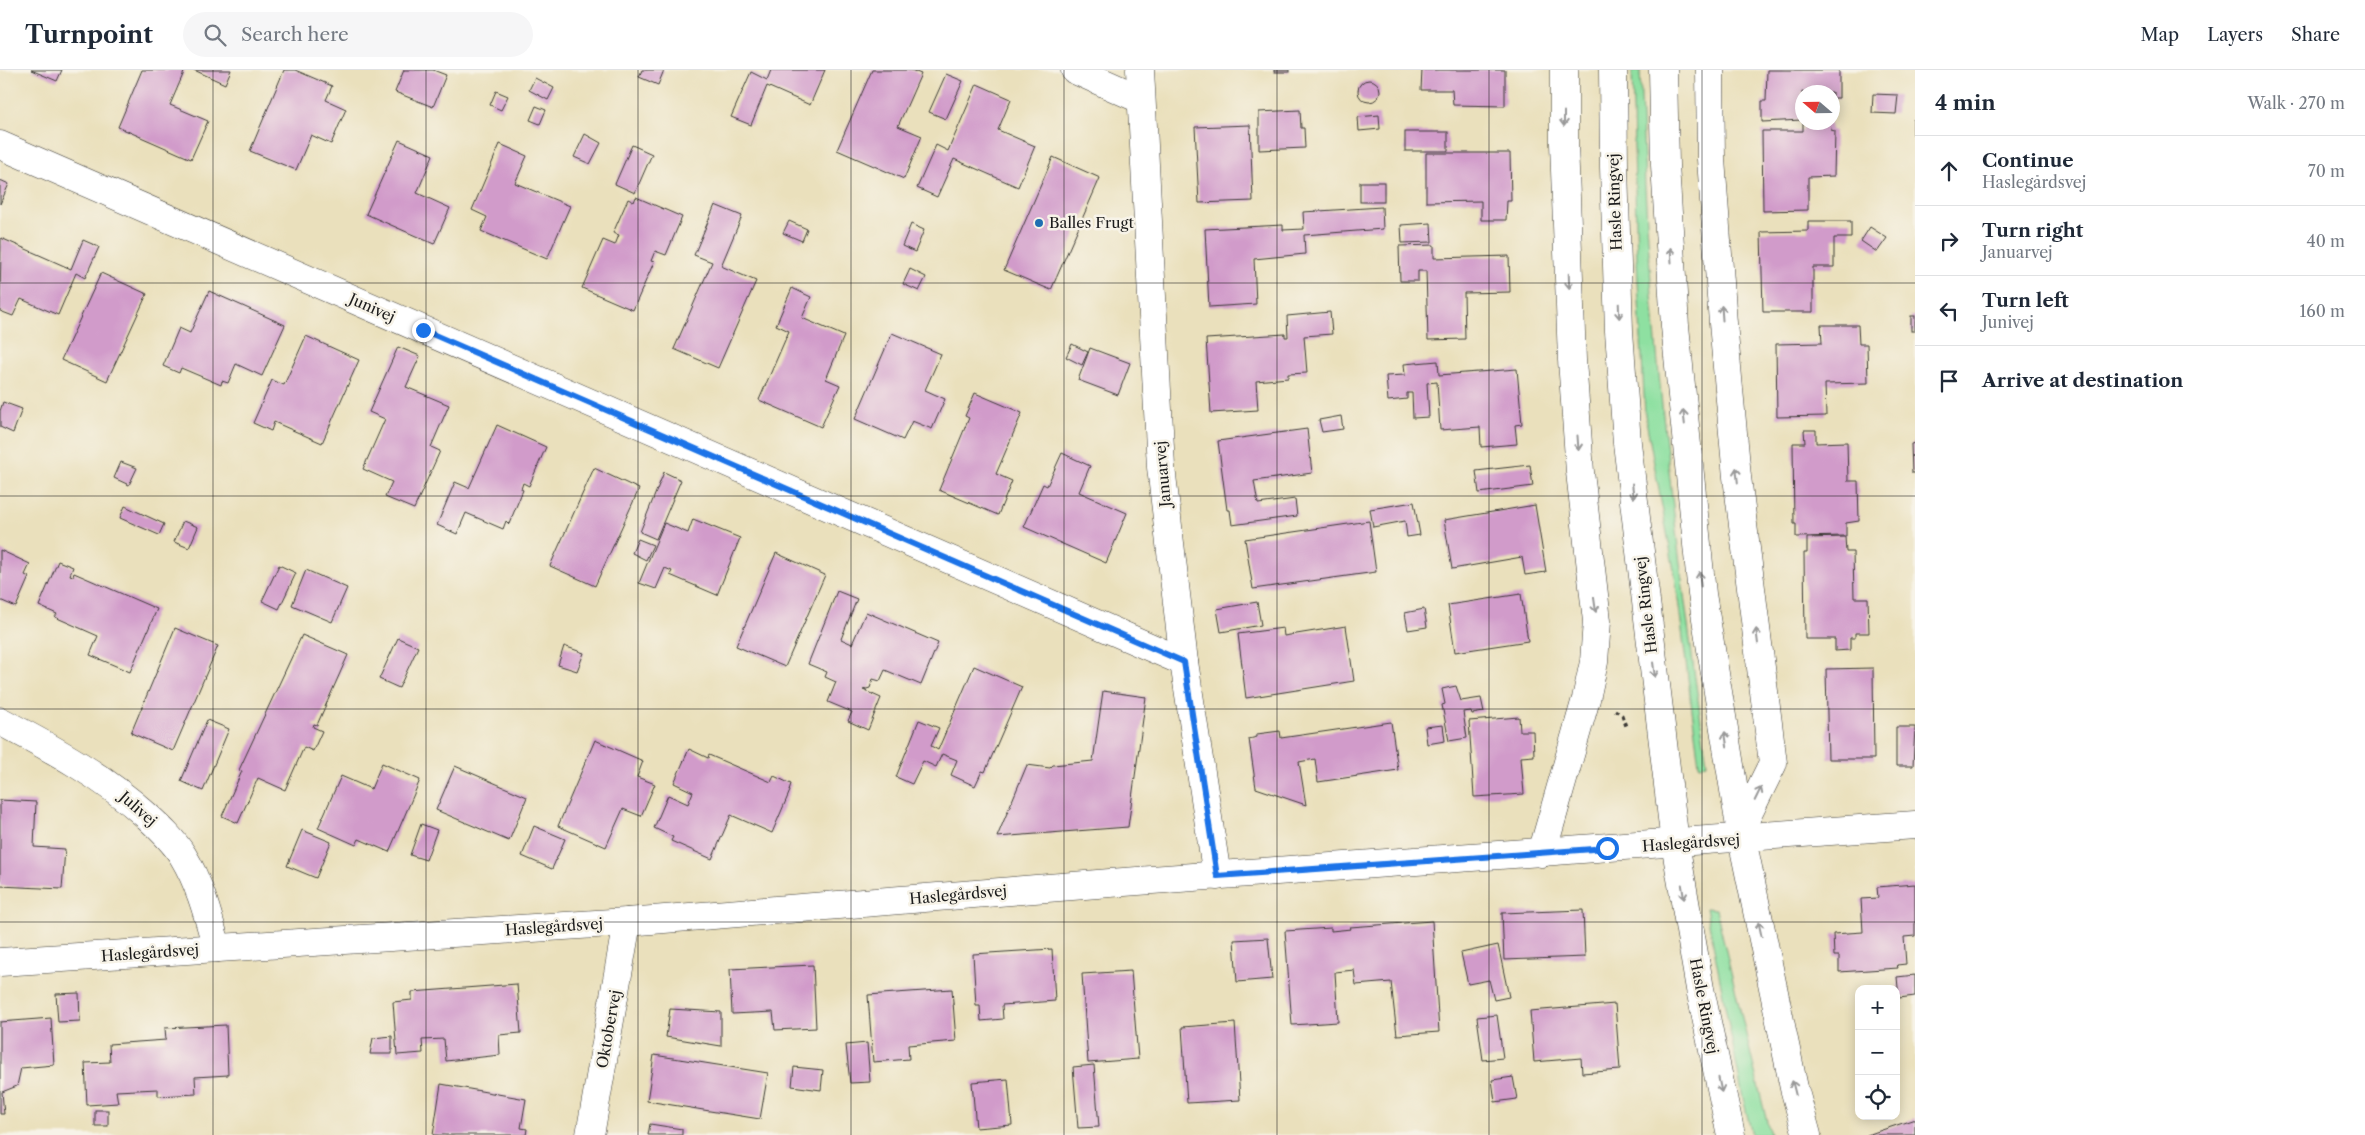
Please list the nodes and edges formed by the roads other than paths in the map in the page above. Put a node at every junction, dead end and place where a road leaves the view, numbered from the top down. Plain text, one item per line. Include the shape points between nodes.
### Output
1 (1075, 70) edge
2 (1140, 70) edge
3 (1564, 70) edge
4 (1613, 70) edge
5 (1662, 70) edge
6 (1710, 70) edge
7 (1140, 99) junction
8 (0, 145) edge
9 (1184, 662) junction
10 (0, 721) edge
11 (1915, 825) edge
12 (1742, 839) junction
13 (1675, 843) junction
14 (1542, 853) junction
15 (1217, 876) junction
16 (627, 922) junction
17 (218, 948) junction
18 (0, 962) edge
19 (590, 1135) edge
20 (1731, 1135) edge
21 (1807, 1135) edge

1 - 7 street
2 - 7 street, Januarvej
3 -> 14 street via 1572,360 1580,472 1597,621 1594,662 1586,699
4 -> 13 street, Hasle Ringvej via 1619,331 1627,443
12 -> 5 street via 1702,594 1675,326
12 -> 6 street via 1744,822 1773,763 1737,477 1711,159
7 - 9 street, Januarvej via 1162,468
8 - 9 street, Junivej
9 - 15 street, Januarvej
10 - 17 street, Julivej via 86,768 160,828 182,854 196,880
11 - 12 street, Haslegårdsvej
12 - 13 street, Haslegårdsvej
21 -> 12 street via 1794,1088
13 - 14 street, Haslegårdsvej
13 -> 20 street, Hasle Ringvej via 1700,989
14 - 15 street, Haslegårdsvej
15 - 16 street, Haslegårdsvej
16 - 17 street, Haslegårdsvej
16 - 19 street, Oktobervej
17 - 18 street, Haslegårdsvej

